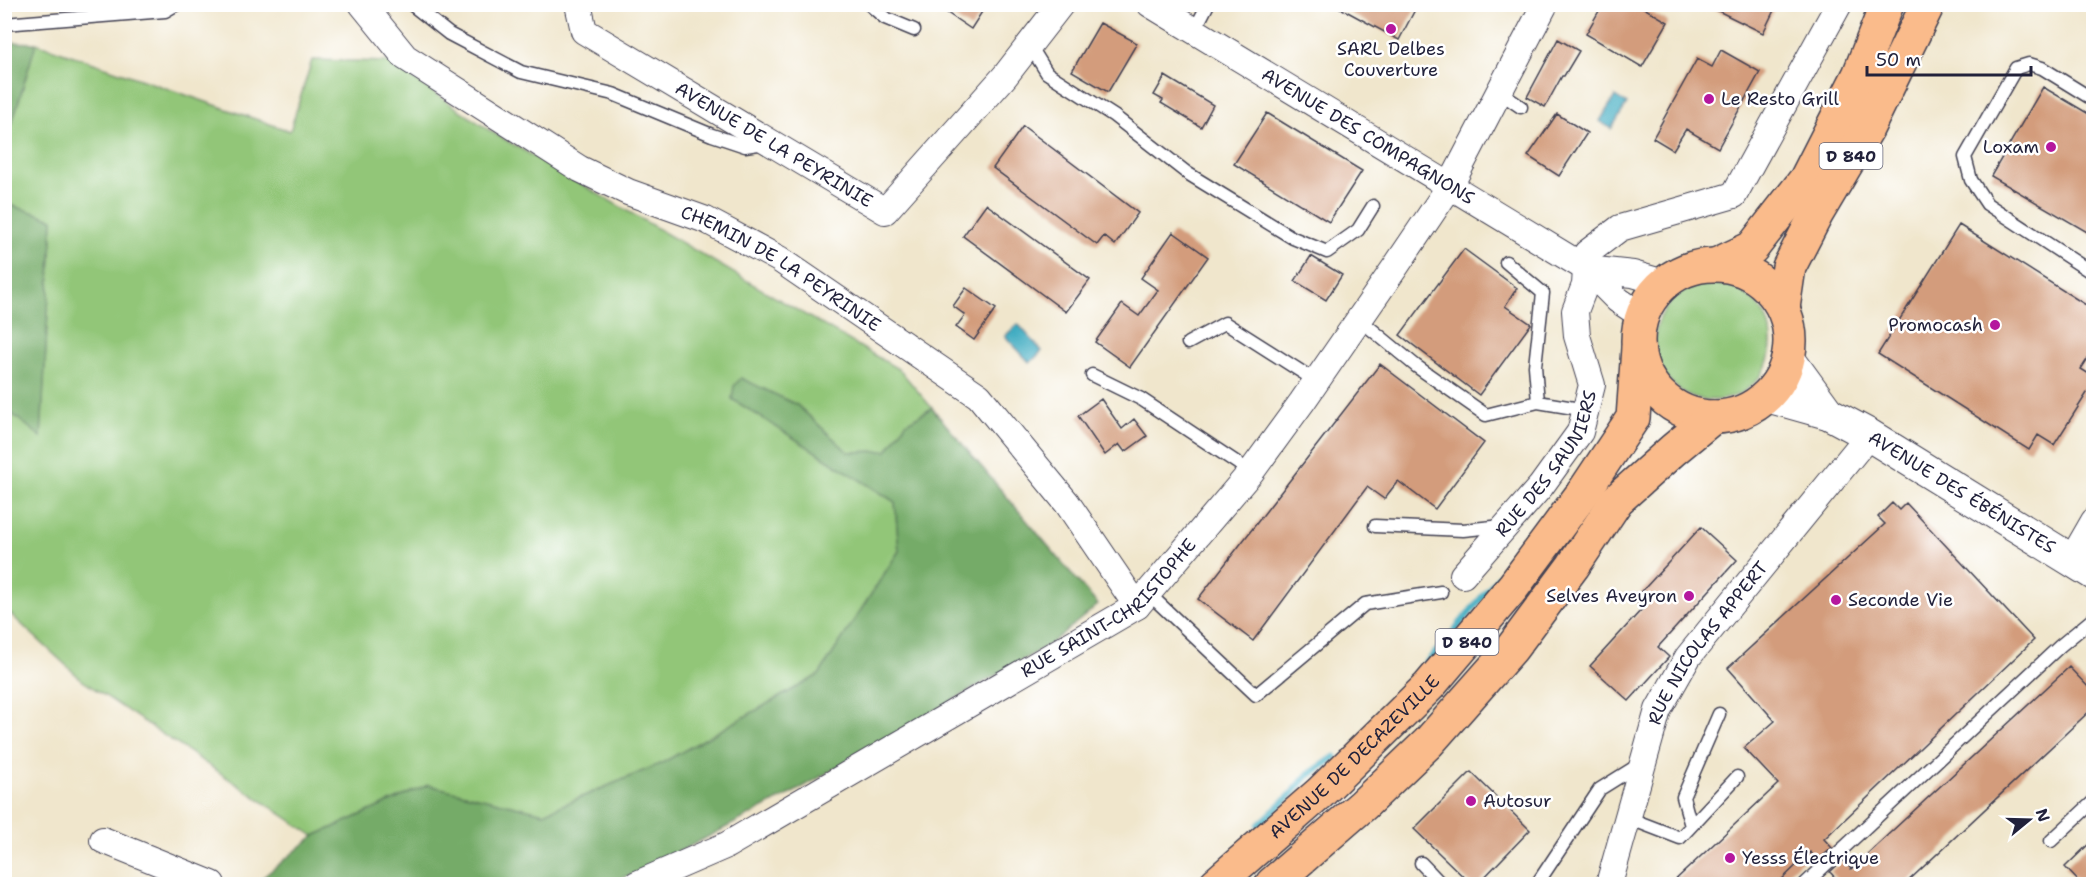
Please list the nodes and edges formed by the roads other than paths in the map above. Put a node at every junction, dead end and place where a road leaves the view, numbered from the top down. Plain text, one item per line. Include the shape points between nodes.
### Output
1 (177, 4) edge
2 (362, 4) edge
3 (411, 4) edge
4 (578, 4) edge
5 (869, 4) edge
6 (1061, 4) edge
7 (1150, 4) edge
8 (1208, 4) edge
9 (1545, 4) edge
10 (1839, 4) edge
11 (1887, 4) edge
12 (1928, 4) edge
13 (4, 24) edge
14 (914, 30) dead end
15 (1194, 31) junction
16 (1029, 44) junction
17 (1499, 92) junction
18 (2094, 100) edge
19 (1521, 107) dead end
20 (770, 143) junction
21 (1450, 186) junction
22 (1373, 206) dead end
23 (1506, 262) dead end
24 (1718, 264) junction
25 (1587, 269) junction
26 (2094, 274) edge
27 (1664, 283) junction
28 (1783, 308) junction
29 (1359, 319) junction
30 (1640, 332) junction
31 (1188, 343) dead end
32 (1788, 358) junction
33 (1092, 375) dead end
34 (1316, 381) junction
35 (1767, 396) junction
36 (1538, 402) junction
37 (1586, 410) junction
38 (1828, 412) junction
39 (1713, 417) junction
40 (1869, 435) junction
41 (1251, 472) junction
42 (1375, 526) dead end
43 (1506, 526) junction
44 (2092, 527) edge
45 (2082, 568) edge
46 (1464, 575) dead end
47 (1441, 592) dead end
48 (1142, 599) junction
49 (2094, 618) edge
50 (1719, 714) dead end
51 (1644, 761) junction
52 (1737, 777) dead end
53 (2094, 801) edge
54 (1628, 818) junction
55 (1691, 826) junction
56 (103, 840) dead end
57 (2051, 841) dead end
58 (1421, 863) dead end
59 (212, 885) edge
60 (637, 885) edge
61 (1216, 885) edge
62 (1272, 885) edge
63 (1442, 885) edge
64 (1537, 885) edge
65 (1609, 885) edge
66 (1804, 885) edge

1 - 13 lane via 165,11
2 - 48 street, CHEMIN DE LA PEYRINIE via 405,57 580,169 628,192 706,219 779,259 979,396
3 - 20 lane via 449,34 521,72 613,94 745,146
4 - 20 street, AVENUE DE LA PEYRINIE via 584,31
5 - 14 lane via 885,18
6 - 16 street, AVENUE DE LA PEYRINIE
7 - 15 street, AVENUE DES COMPAGNONS
8 - 15 lane
9 - 17 street, RUE SAINT-CHRISTOPHE
10 - 25 street, RUE DES SAUNIERS via 1734,195 1620,228 1587,253
11 - 24 main road, D 840 via 1859,75 1806,179 1752,248
12 - 28 main road, D 840 via 1867,129 1789,267
15 - 21 street, AVENUE DES COMPAGNONS
16 - 20 street, AVENUE DE LA PEYRINIE via 885,211
16 - 22 lane via 1047,73 1114,116 1187,173 1293,238 1327,252 1358,230
17 - 19 lane
17 - 21 street, RUE SAINT-CHRISTOPHE
18 - 26 lane via 2042,68 2029,64 2016,68 1965,157 1971,180 1986,204
21 - 25 street, AVENUE DES COMPAGNONS
21 - 29 street, RUE SAINT-CHRISTOPHE
23 - 36 lane via 1543,293 1535,366
24 - 27 main road via 1689,268
24 - 28 main road via 1757,277
25 - 27 street, AVENUE DES COMPAGNONS via 1633,274
25 - 30 street, AVENUE DES COMPAGNONS via 1618,300
25 - 37 street, RUE DES SAUNIERS via 1575,311 1577,336 1592,385
27 - 30 main road via 1655,292
28 - 32 main road via 1790,333
29 - 34 street, RUE SAINT-CHRISTOPHE
29 - 36 lane via 1416,366 1486,415
30 - 39 main road via 1646,374 1663,396 1686,411
30 - 61 main road, AVENUE DE DECAZEVILLE / D 840 via 1633,418 1586,490 1513,588 1429,686 1320,793
31 - 34 lane via 1225,323
32 - 35 main road via 1784,372
32 - 38 street, AVENUE DES ÉBÉNISTES
33 - 41 lane via 1141,399
34 - 41 street, RUE SAINT-CHRISTOPHE
35 - 38 street, AVENUE DES ÉBÉNISTES
35 - 39 main road via 1742,412
36 - 37 lane
37 - 43 street, RUE DES SAUNIERS via 1580,432
38 - 40 street, AVENUE DES ÉBÉNISTES
39 - 62 main road, AVENUE DE DECAZEVILLE / D 840 via 1617,500 1512,648 1428,743
40 - 45 street, AVENUE DES ÉBÉNISTES
40 - 51 street, RUE NICOLAS APPERT via 1688,657 1658,710
41 - 48 street, RUE SAINT-CHRISTOPHE
42 - 43 lane via 1463,530
43 - 46 street, RUE DES SAUNIERS
44 - 45 street
47 - 48 lane via 1365,604 1256,695
48 - 60 street, RUE SAINT-CHRISTOPHE via 727,844
49 - 66 lane
50 - 55 lane via 1683,797
51 - 54 street, RUE NICOLAS APPERT
51 - 64 lane via 1600,789
52 - 55 lane
53 - 57 lane
54 - 55 lane via 1680,838
54 - 65 street, RUE NICOLAS APPERT
56 - 59 street
58 - 63 lane

